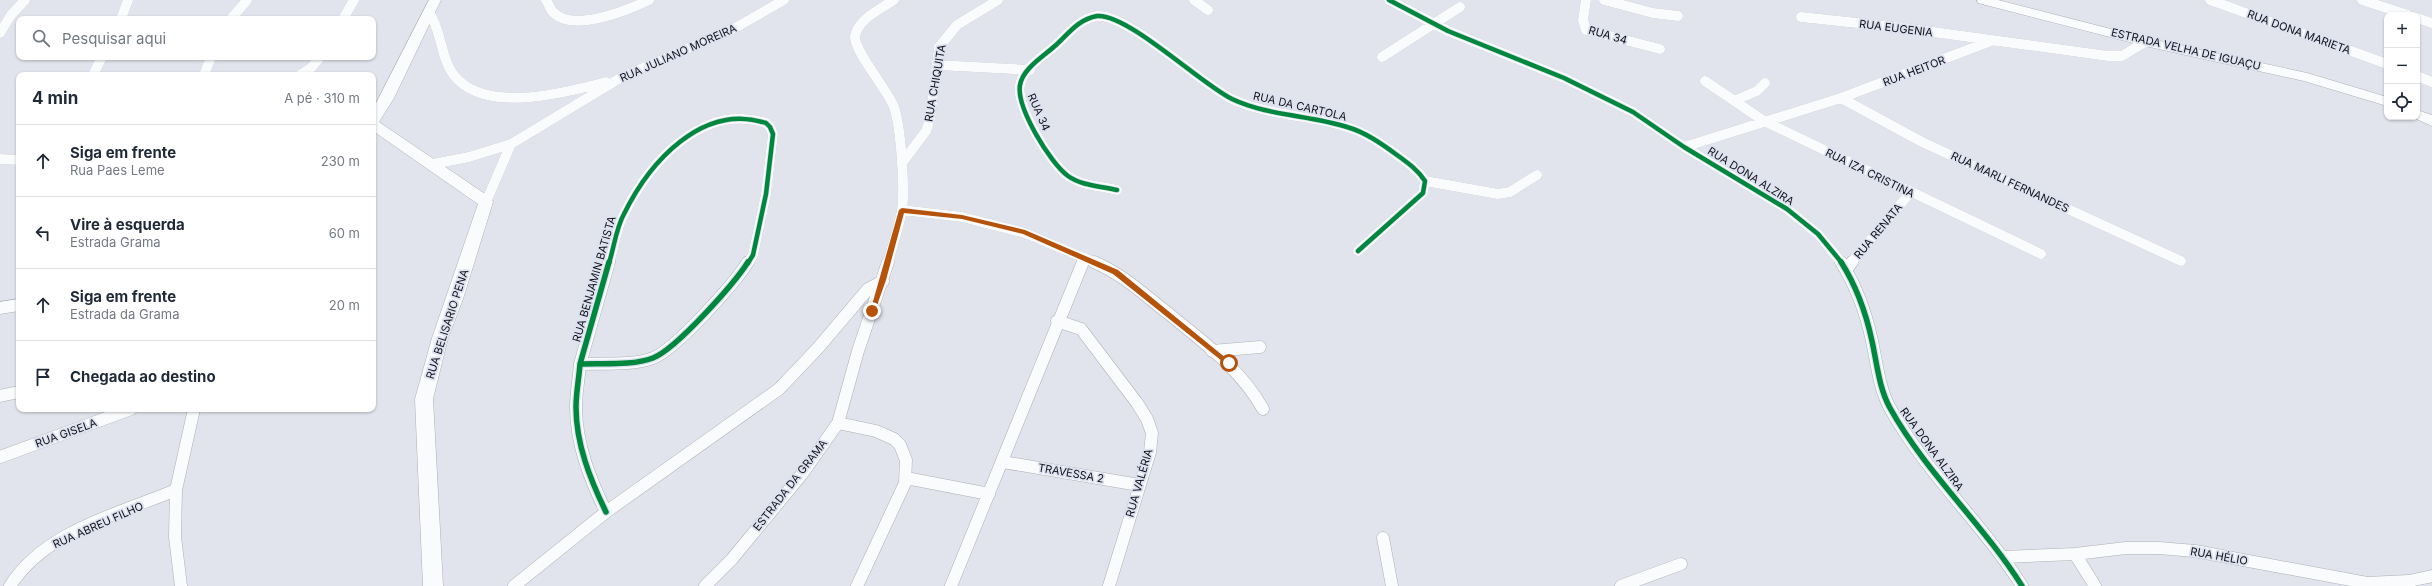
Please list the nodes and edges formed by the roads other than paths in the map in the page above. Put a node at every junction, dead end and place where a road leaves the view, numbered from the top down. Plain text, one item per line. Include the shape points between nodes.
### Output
1 (25, 0) edge
2 (128, 0) edge
3 (247, 0) edge
4 (354, 0) edge
5 (546, 0) edge
6 (649, 0) edge
7 (784, 0) edge
8 (894, 0) edge
9 (998, 0) edge
10 (1194, 0) edge
11 (1389, 0) edge
12 (1586, 0) edge
13 (1604, 0) edge
14 (1983, 0) edge
15 (2210, 0) edge
16 (2362, 0) edge
17 (2007, 2) edge
18 (432, 6) edge
19 (1460, 7) dead end
20 (1208, 10) dead end
21 (2399, 12) edge
22 (122, 16) edge
23 (234, 16) edge
24 (345, 16) edge
25 (1678, 16) dead end
26 (1801, 17) dead end
27 (2420, 19) edge
28 (1080, 21) joint
29 (2432, 23) edge
30 (1431, 25) junction
31 (0, 33) edge
32 (1991, 41) junction
33 (2145, 42) junction
34 (1660, 48) dead end
35 (1382, 56) dead end
36 (100, 60) edge
37 (210, 60) edge
38 (318, 60) edge
39 (2384, 63) edge
40 (937, 65) junction
41 (1030, 70) junction
42 (94, 72) edge
43 (205, 72) edge
44 (305, 72) edge
45 (622, 77) junction
46 (2420, 77) edge
47 (1706, 81) dead end
48 (2432, 82) edge
49 (1765, 83) dead end
50 (1841, 98) junction
51 (1736, 100) junction
52 (2384, 101) edge
53 (376, 115) edge
54 (2420, 115) edge
55 (1764, 121) junction
56 (2432, 121) edge
57 (376, 126) edge
58 (511, 144) junction
59 (1684, 147) junction
60 (0, 159) edge
61 (16, 160) edge
62 (902, 163) junction
63 (433, 164) junction
64 (1536, 175) dead end
65 (1425, 181) junction
66 (1117, 190) dead end
67 (1910, 193) junction
68 (486, 202) junction
69 (902, 210) junction
70 (1358, 251) dead end
71 (2040, 254) dead end
72 (1084, 259) junction
73 (2181, 261) dead end
74 (1846, 270) junction
75 (883, 280) junction
76 (16, 305) edge
77 (0, 308) edge
78 (1057, 321) junction
79 (1260, 347) dead end
80 (1212, 351) junction
81 (580, 364) junction
82 (16, 393) edge
83 (0, 396) edge
84 (1263, 409) dead end
85 (123, 412) edge
86 (193, 412) edge
87 (838, 423) junction
88 (0, 457) edge
89 (1003, 462) junction
90 (906, 478) junction
91 (1139, 485) junction
92 (176, 490) junction
93 (989, 494) junction
94 (606, 512) junction
95 (1383, 538) dead end
96 (2075, 554) junction
97 (2003, 557) junction
98 (1681, 564) dead end
99 (2432, 576) edge
100 (10, 586) edge
101 (181, 586) edge
102 (433, 586) edge
103 (514, 586) edge
104 (705, 586) edge
105 (857, 586) edge
106 (951, 586) edge
107 (1110, 586) edge
108 (1392, 586) edge
109 (1621, 586) edge
110 (2022, 586) edge
111 (2095, 586) edge

1 - 31 street via 11,15
2 - 22 street
3 - 23 street
4 - 24 street
5 - 6 street via 548,9 558,17 576,21 612,14
7 - 45 street, RUA JULIANO MOREIRA via 736,28
8 - 62 street, ESTRADA DA GRAMA via 860,24 855,37 857,48 889,94 895,110
9 - 40 street, RUA CHIQUITA via 951,30 939,47
10 - 20 street
11 - 30 street, RUA DONA ALZIRA
12 - 34 street, RUA 34 via 1583,26 1586,30
13 - 25 street via 1653,13
14 - 17 street, ESTRADA VELHA DE IGUAÇU
15 - 39 street, RUA DONA MARIETA
16 - 21 street
17 - 33 street, ESTRADA VELHA DE IGUAÇU
18 - 45 street via 445,58 453,74 464,85 488,95 537,97
18 - 53 street
19 - 30 street
26 - 32 street, RUA EUGENIA
27 - 29 street
28 - 41 street, RUA 34
28 - 65 street, RUA DA CARTOLA via 1107,16 1157,47 1219,93 1242,103 1350,128 1404,160 1419,172
30 - 35 street
30 - 59 street, RUA DONA ALZIRA via 1552,72 1616,103 1659,128
32 - 33 street, RUA HEITOR via 2115,57 2122,56
32 - 50 street, RUA HEITOR
33 - 52 street, ESTRADA VELHA DE IGUAÇU via 2306,77
36 - 42 street
37 - 43 street
38 - 44 street
40 - 41 street
40 - 62 street, RUA CHIQUITA via 926,131
41 - 66 street, RUA 34 via 1020,83 1020,97 1049,153 1067,175
45 - 58 street, RUA JULIANO MOREIRA
46 - 48 street
47 - 51 street, RUA IZA CRISTINA
49 - 51 street via 1757,91
50 - 55 street, RUA HEITOR
50 - 73 street, RUA MARLI FERNANDES via 1922,142
51 - 55 street, RUA IZA CRISTINA
54 - 56 street
55 - 59 street, RUA HEITOR
55 - 67 street, RUA IZA CRISTINA
57 - 63 street
58 - 63 street, RUA JULIANO MOREIRA via 469,157
58 - 68 street
59 - 74 street, RUA DONA ALZIRA via 1780,203 1818,234
60 - 61 street
62 - 69 street, ESTRADA DA GRAMA
63 - 68 street
64 - 65 street via 1510,192 1498,194
65 - 70 street via 1423,193
67 - 71 street, RUA IZA CRISTINA
67 - 74 street, RUA RENATA
68 - 102 street, RUA BELISARIO PENA via 440,338 424,399
69 - 72 street via 962,217 1025,233
69 - 75 street, ESTRADA DA GRAMA
72 - 78 street
72 - 80 street via 1116,272
74 - 97 street, RUA DONA ALZIRA via 1868,321 1885,397 1893,412 1940,481
75 - 87 street, ESTRADA DA GRAMA via 858,351
75 - 94 street via 868,289 818,348 778,389
76 - 77 street
78 - 89 street
78 - 91 street, RUA VALÉRIA via 1081,329 1147,419 1152,433 1150,452
79 - 80 street
80 - 84 street via 1239,374
81 - 81 street, RUA BENJAMIN BATISTA via 611,249 623,215 635,193 677,144 701,126 723,119 745,119 772,125 766,194 753,255 742,272 688,332 654,358 623,363
81 - 94 street, RUA BENJAMIN BATISTA via 576,407 579,438 589,476
82 - 83 street
85 - 88 street, RUA GISELA
86 - 92 street
87 - 90 street via 868,428 893,438 904,450
87 - 104 street, ESTRADA DA GRAMA via 802,474 732,559
89 - 91 street, TRAVESSA 2
89 - 93 street
90 - 93 street
90 - 105 street
91 - 107 street, RUA VALÉRIA
92 - 100 street, RUA ABREU FILHO via 79,531 46,548 24,566
92 - 101 street via 175,537
93 - 106 street
94 - 103 street
95 - 108 street
96 - 97 street, RUA HÉLIO
96 - 99 street, RUA HÉLIO via 2126,548 2195,551 2367,583 2409,581
96 - 111 street
97 - 110 street, RUA DONA ALZIRA
98 - 109 street

